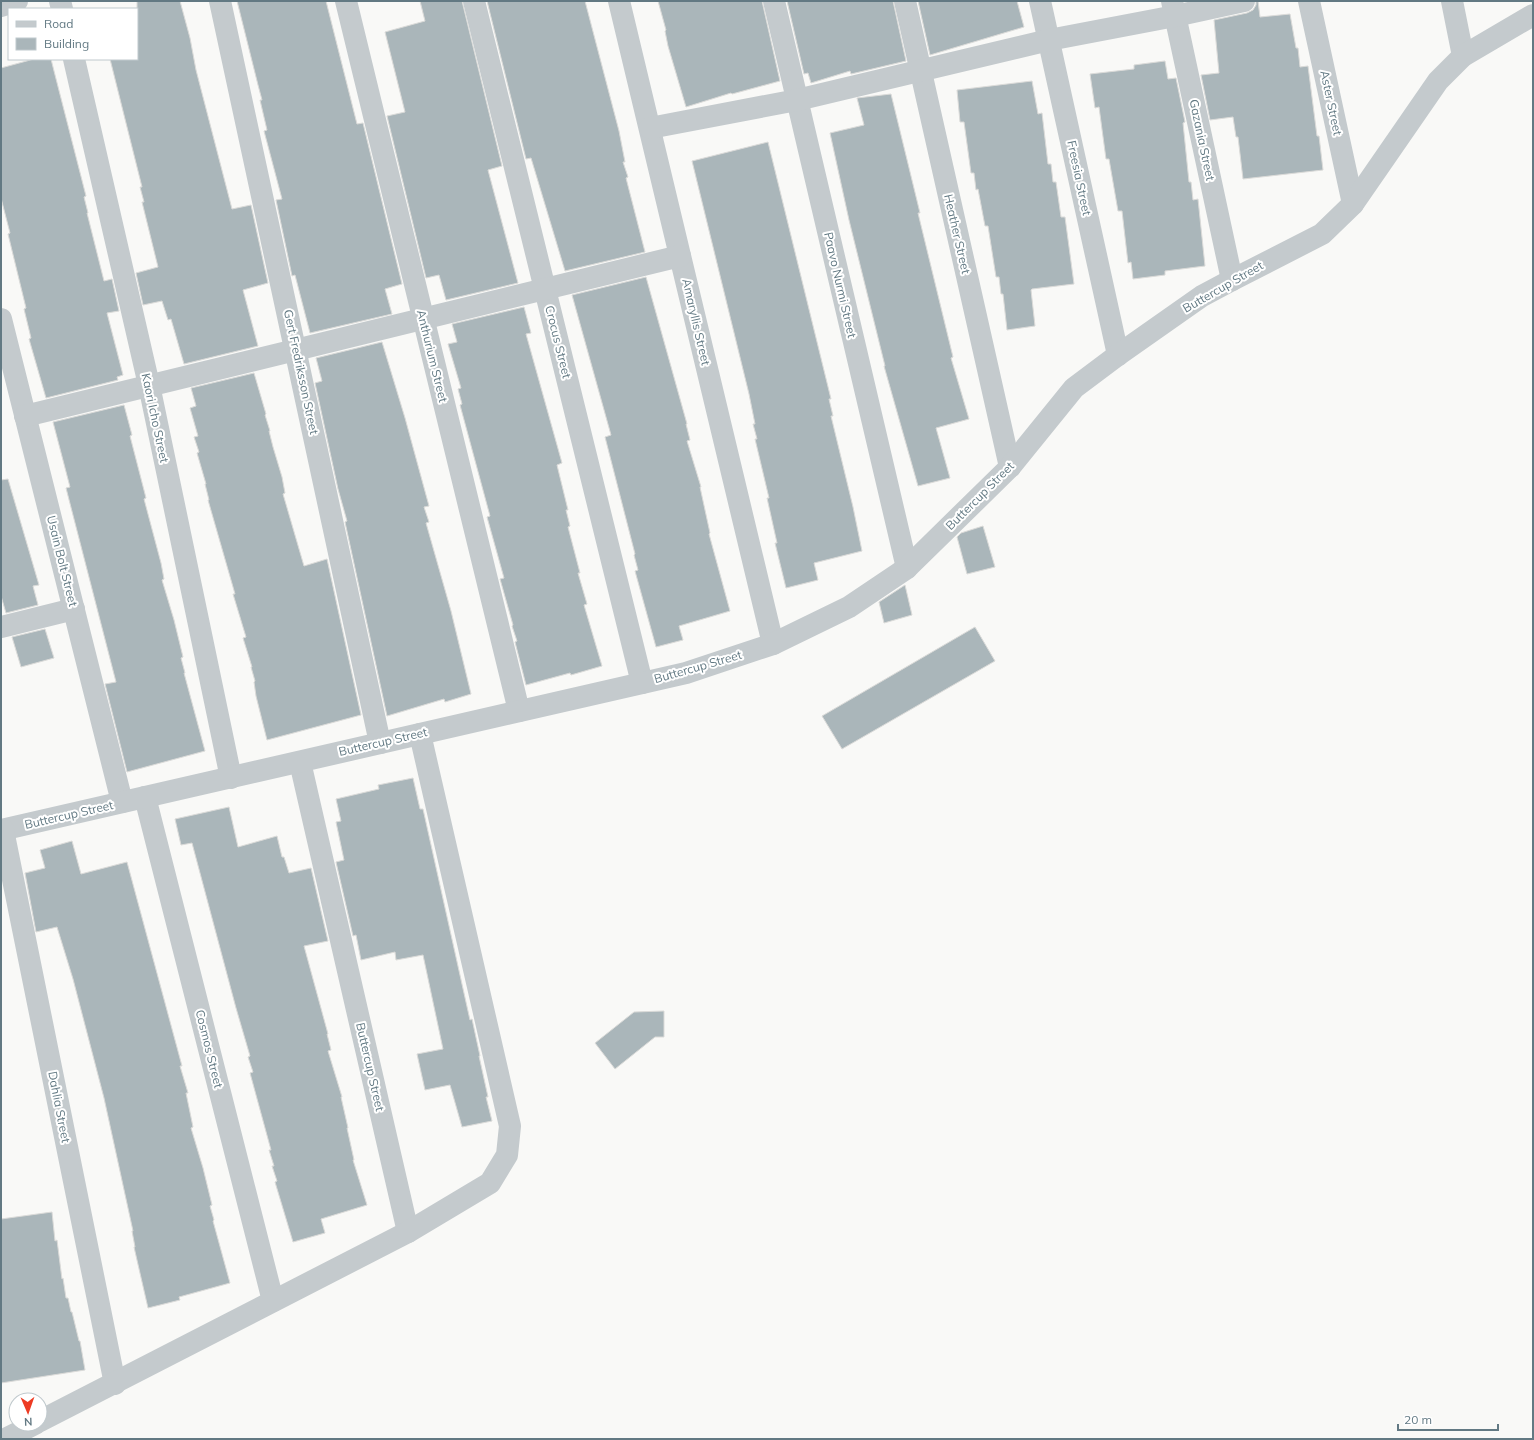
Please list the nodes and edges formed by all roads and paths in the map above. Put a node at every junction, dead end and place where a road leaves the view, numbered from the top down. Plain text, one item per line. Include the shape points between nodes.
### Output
1 (17, 1) edge
2 (220, 1) edge
3 (346, 1) edge
4 (474, 1) edge
5 (619, 1) edge
6 (774, 1) edge
7 (905, 1) edge
8 (1040, 1) edge
9 (1244, 1) edge
10 (1309, 1) edge
11 (1452, 1) edge
12 (1, 6) edge
13 (1174, 9) edge
14 (1533, 16) edge
15 (1048, 40) junction
16 (1463, 56) junction
17 (74, 60) edge
18 (921, 71) junction
19 (797, 100) junction
20 (650, 128) junction
21 (1354, 204) junction
22 (680, 256) junction
23 (1232, 280) junction
24 (545, 289) junction
25 (1, 319) edge
26 (423, 319) junction
27 (296, 350) junction
28 (1118, 355) junction
29 (149, 385) junction
30 (25, 416) junction
31 (1010, 467) junction
32 (907, 568) junction
33 (74, 609) junction
34 (1, 627) edge
35 (773, 644) junction
36 (642, 683) junction
37 (519, 711) junction
38 (420, 734) junction
39 (380, 743) junction
40 (300, 762) junction
41 (230, 778) junction
42 (146, 797) junction
43 (122, 802) junction
44 (2, 830) edge
45 (408, 1232) junction
46 (273, 1301) junction
47 (115, 1384) junction
48 (48, 1417) edge
49 (19, 1432) edge
50 (5, 1439) edge

1 - 12 street
2 - 27 street, Gert Fredriksson Street
3 - 26 street, Anthurium Street
4 - 24 street, Crocus Street
5 - 20 street, Amaryllis Street
6 - 19 street, Paavo Nurmi Street
7 - 18 street, Heather Street
8 - 15 street, Freesia Street
9 - 13 street
10 - 21 street, Aster Street
11 - 16 street
13 - 15 street
13 - 23 street, Gazania Street
14 - 16 street, Buttercup Street
15 - 18 street
15 - 28 street, Freesia Street
16 - 21 street, Buttercup Street via 1438,81
17 - 29 street, Kaori Icho Street
18 - 19 street
18 - 31 street, Heather Street
19 - 20 street
19 - 32 street, Paavo Nurmi Street
20 - 22 street, Amaryllis Street
21 - 23 street, Buttercup Street via 1322,234
22 - 24 street
22 - 35 street, Amaryllis Street
23 - 28 street, Buttercup Street via 1202,296
24 - 26 street
24 - 36 street, Crocus Street
25 - 30 street, Usain Bolt Street
26 - 27 street
26 - 37 street, Anthurium Street
27 - 29 street
27 - 39 street, Gert Fredriksson Street
28 - 31 street, Buttercup Street via 1074,388
29 - 30 street
29 - 41 street, Kaori Icho Street
30 - 33 street, Usain Bolt Street
31 - 32 street, Buttercup Street
32 - 35 street, Buttercup Street via 849,607
33 - 34 street
33 - 43 street, Usain Bolt Street
35 - 36 street, Buttercup Street via 686,673
36 - 37 street, Buttercup Street
37 - 38 street, Buttercup Street
38 - 39 street, Buttercup Street
38 - 45 street via 510,1126 507,1155 490,1183
39 - 40 street, Buttercup Street
40 - 41 street, Buttercup Street
40 - 45 street, Buttercup Street
41 - 42 street, Buttercup Street
42 - 43 street, Buttercup Street
42 - 46 street, Cosmos Street
43 - 44 street, Buttercup Street
44 - 47 street, Dahlia Street
45 - 46 street
46 - 47 street
47 - 48 street
49 - 50 street

